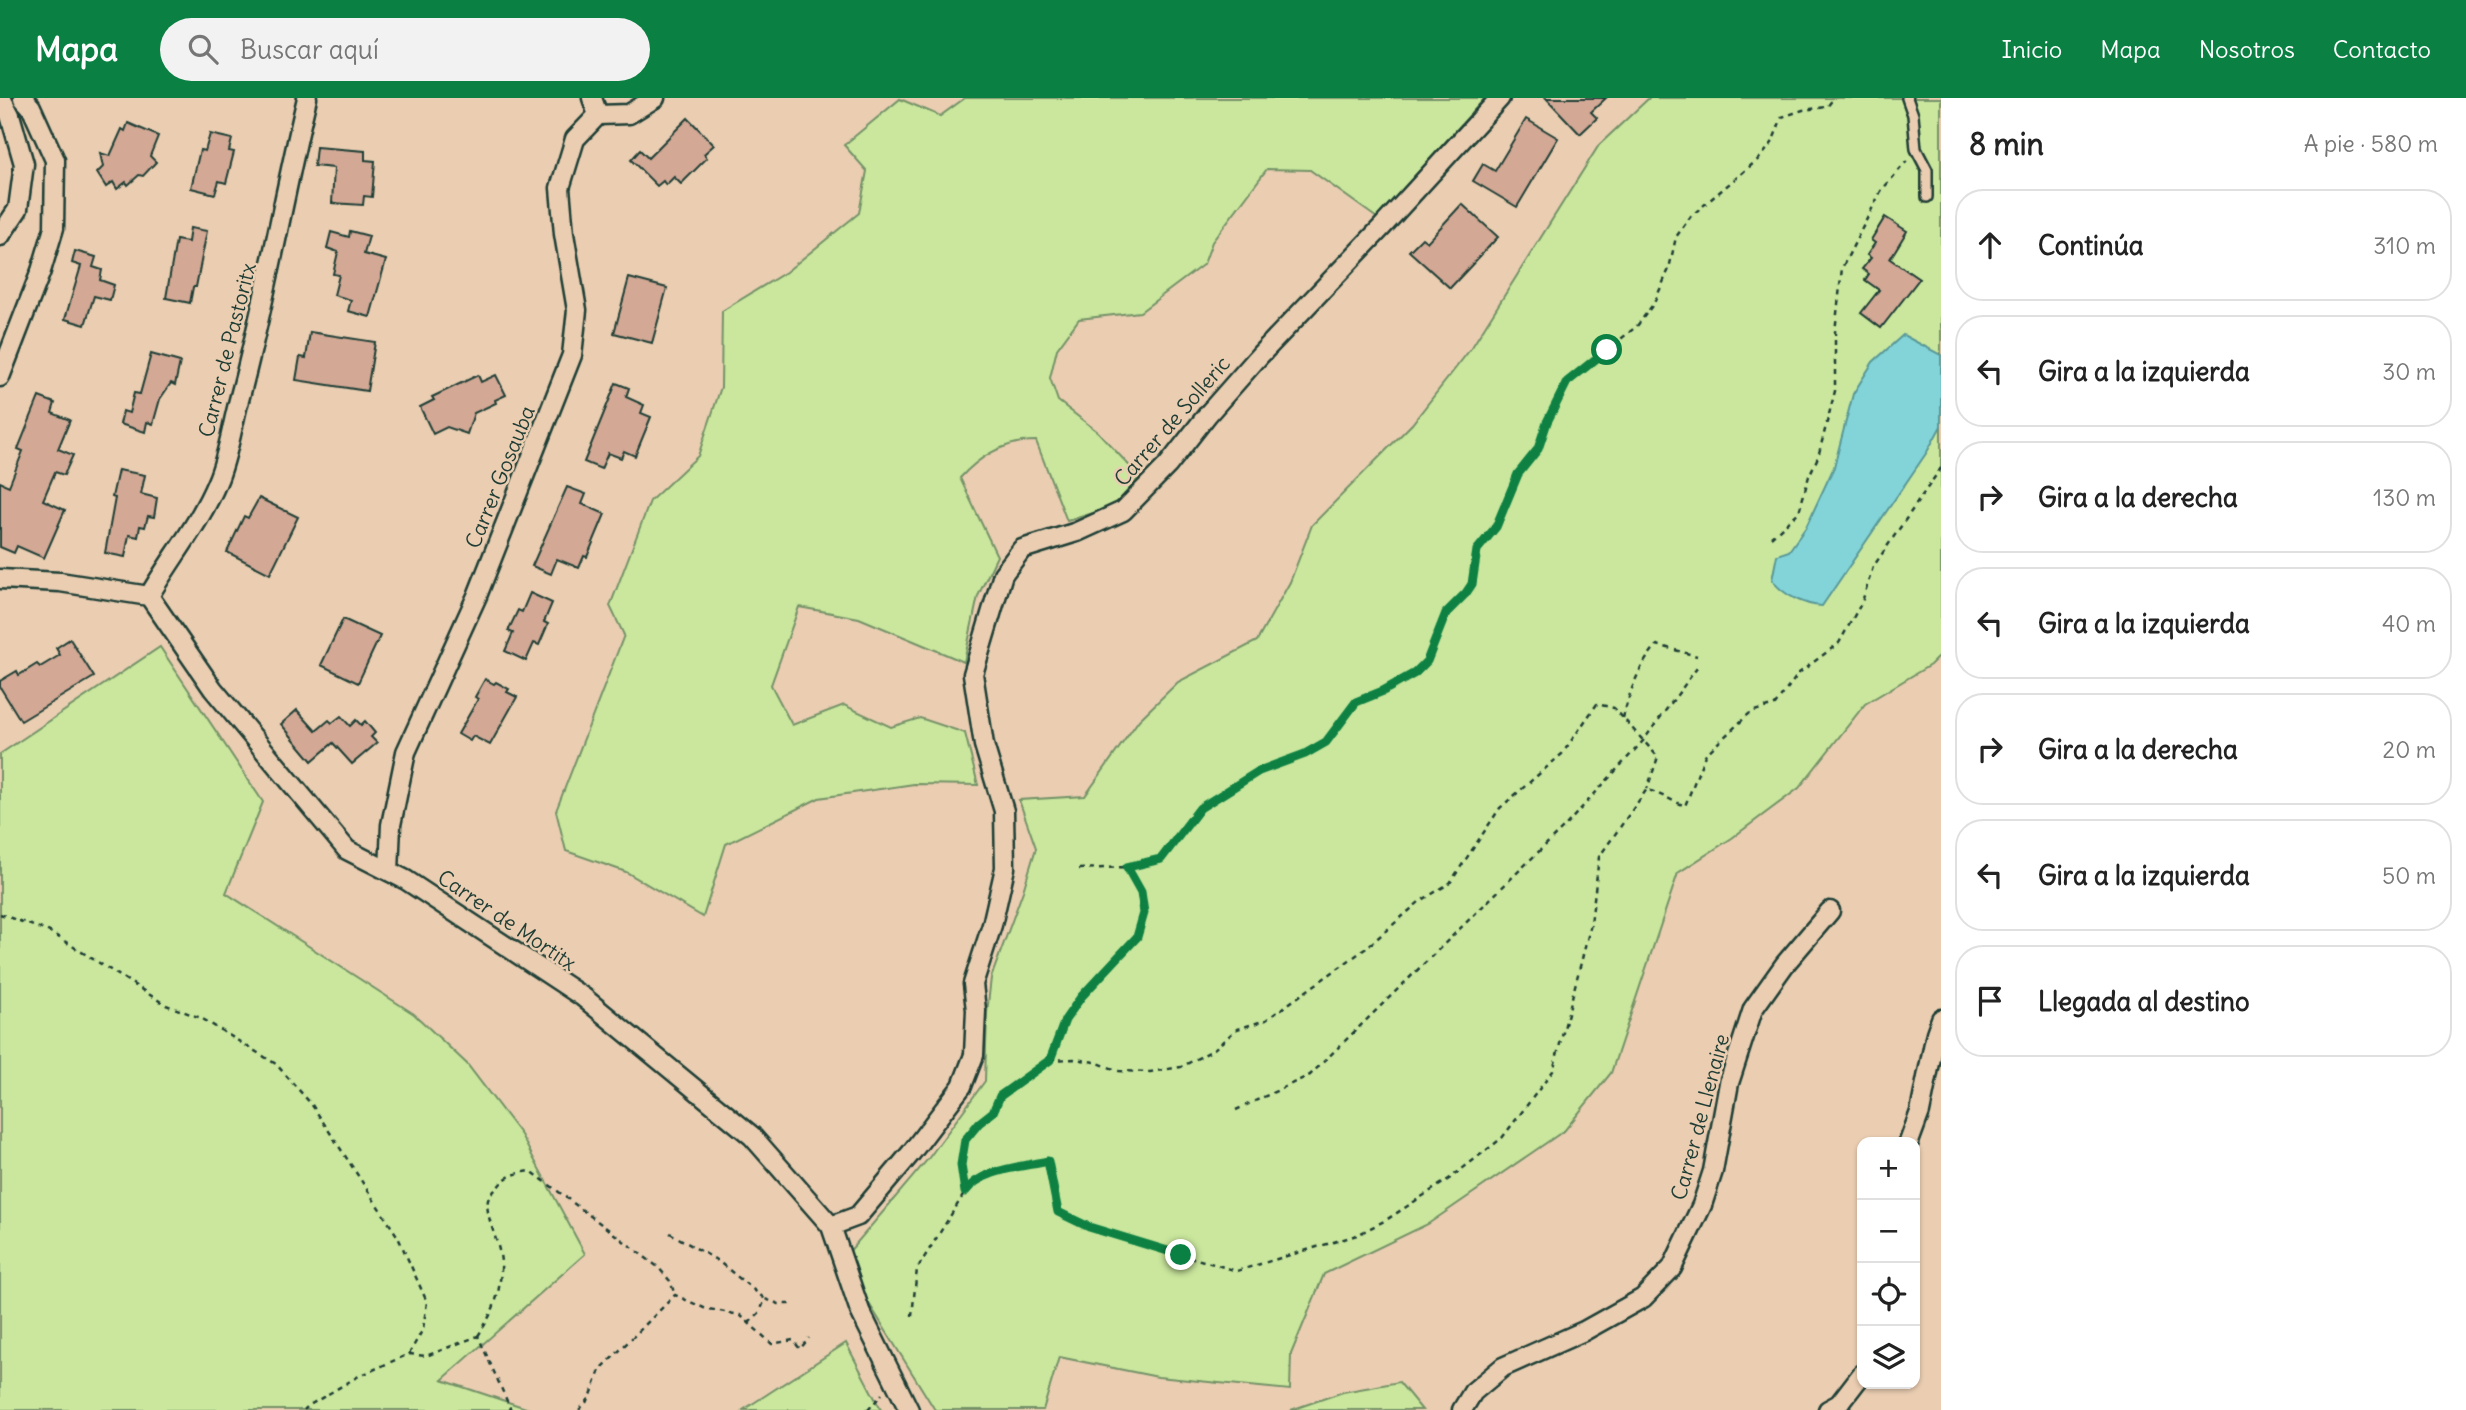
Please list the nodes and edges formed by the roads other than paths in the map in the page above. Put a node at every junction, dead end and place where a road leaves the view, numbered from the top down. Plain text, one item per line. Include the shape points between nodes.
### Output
1 (1, 98) edge
2 (23, 98) edge
3 (307, 98) edge
4 (655, 98) edge
5 (1500, 98) edge
6 (1906, 98) edge
7 (595, 107) edge
8 (1927, 197) dead end
9 (0, 236) edge
10 (0, 376) edge
11 (0, 579) edge
12 (149, 596) junction
13 (389, 871) junction
14 (1830, 911) dead end
15 (1941, 1019) edge
16 (1911, 1137) edge
17 (831, 1226) junction
18 (1857, 1381) edge
19 (909, 1410) edge
20 (1462, 1410) edge
21 (1828, 1410) edge

1 - 9 street via 24,164 18,209
2 - 10 street via 55,160 54,228
3 - 12 street, Carrer de Pastoritx via 259,322 218,480 199,519
4 - 7 street via 629,114
5 - 17 street, Carrer de Solleric via 1260,355 1123,511 1022,549 1003,574 973,674 984,745 1004,811 1005,868 973,984 974,1055 962,1086 911,1153 858,1216
6 - 8 lane via 1913,115 1916,149 1927,170
7 - 13 street, Carrer Gosauba via 575,139 560,188 577,310 572,355 477,596 406,752 391,825
11 - 12 street via 60,582
12 - 13 street, Carrer de Mortitx via 213,689 347,850
13 - 17 street, Carrer de Mortitx via 583,997 752,1136
14 - 20 street, Carrer de Llenaire via 1753,1009 1729,1083 1713,1171 1672,1268 1643,1298 1584,1331 1503,1367 1473,1392
15 - 16 street
17 - 19 street, Carrer de Mortitx via 860,1311
18 - 21 street via 1839,1404

